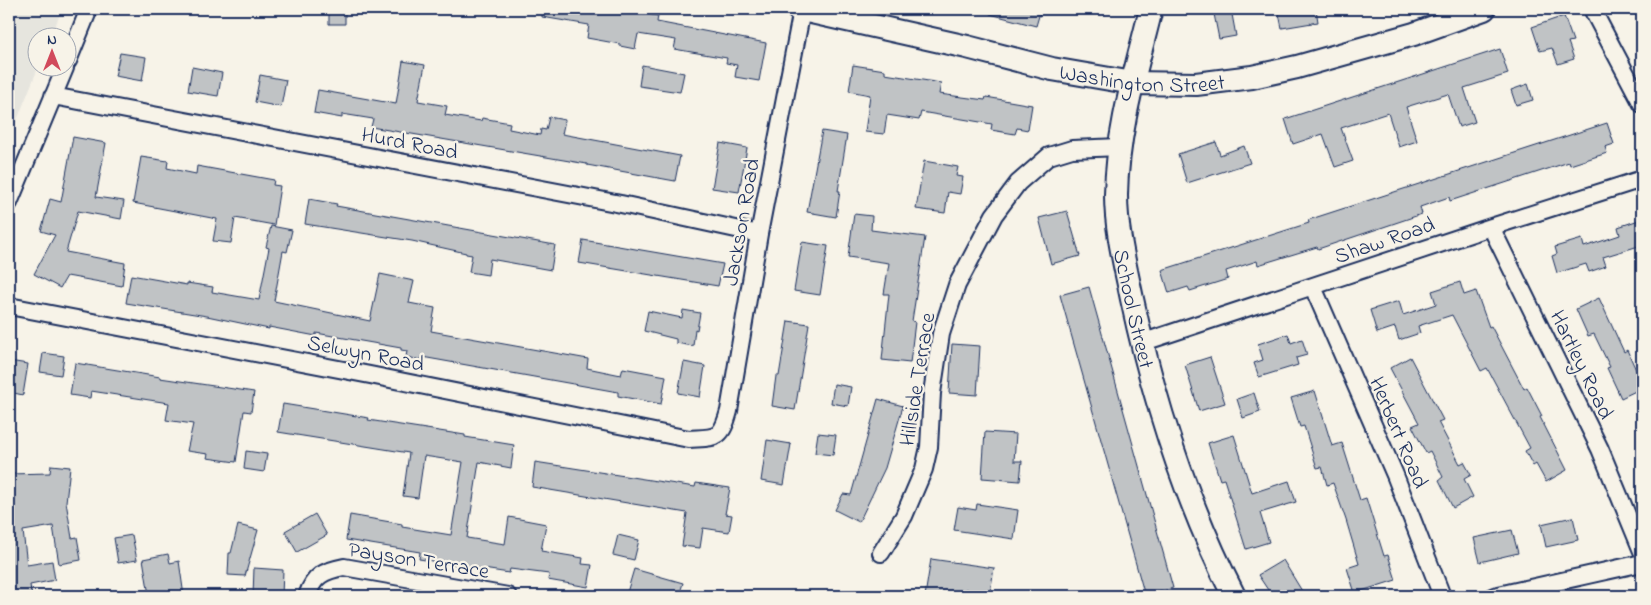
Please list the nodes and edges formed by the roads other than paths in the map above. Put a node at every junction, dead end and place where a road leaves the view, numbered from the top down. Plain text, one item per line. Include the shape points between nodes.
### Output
1 (89, 9) edge
2 (800, 9) edge
3 (1151, 9) edge
4 (1484, 9) edge
5 (1592, 9) edge
6 (78, 36) edge
7 (61, 78) edge
8 (1133, 83) junction
9 (53, 96) junction
10 (1642, 104) edge
11 (1120, 147) junction
12 (1642, 179) edge
13 (9, 203) edge
14 (1492, 227) junction
15 (760, 234) junction
16 (1313, 287) junction
17 (9, 306) edge
18 (1141, 343) junction
19 (714, 437) joint
20 (1642, 551) edge
21 (881, 553) dead end
22 (1642, 564) edge
23 (307, 596) edge
24 (508, 596) edge
25 (1234, 596) edge
26 (1442, 596) edge
27 (1494, 596) edge

1 - 6 street
2 - 8 street, Washington Street via 1052,69
2 - 15 street, Jackson Road
3 - 8 street, School Street
4 - 8 street, Washington Street via 1414,34 1288,69 1196,84
5 - 10 street
7 - 9 street
8 - 11 street, School Street
9 - 13 street
9 - 15 street, Hurd Road via 622,204
11 - 18 street, School Street via 1116,196 1121,248
11 - 21 street, Hillside Terrace via 1072,149 1049,156 1018,183 994,214 957,286 941,334 924,469 904,516
12 - 14 street, Shaw Road
14 - 16 street, Shaw Road
14 - 20 street, Hartley Road via 1600,450
15 - 19 street, Jackson Road via 729,411 724,429
16 - 18 street, Shaw Road
16 - 26 street, Herbert Road via 1395,474
17 - 19 street, Selwyn Road via 689,439
18 - 25 street, School Street via 1191,502
22 - 27 street
23 - 24 street, Payson Terrace via 312,583 327,570 344,567

